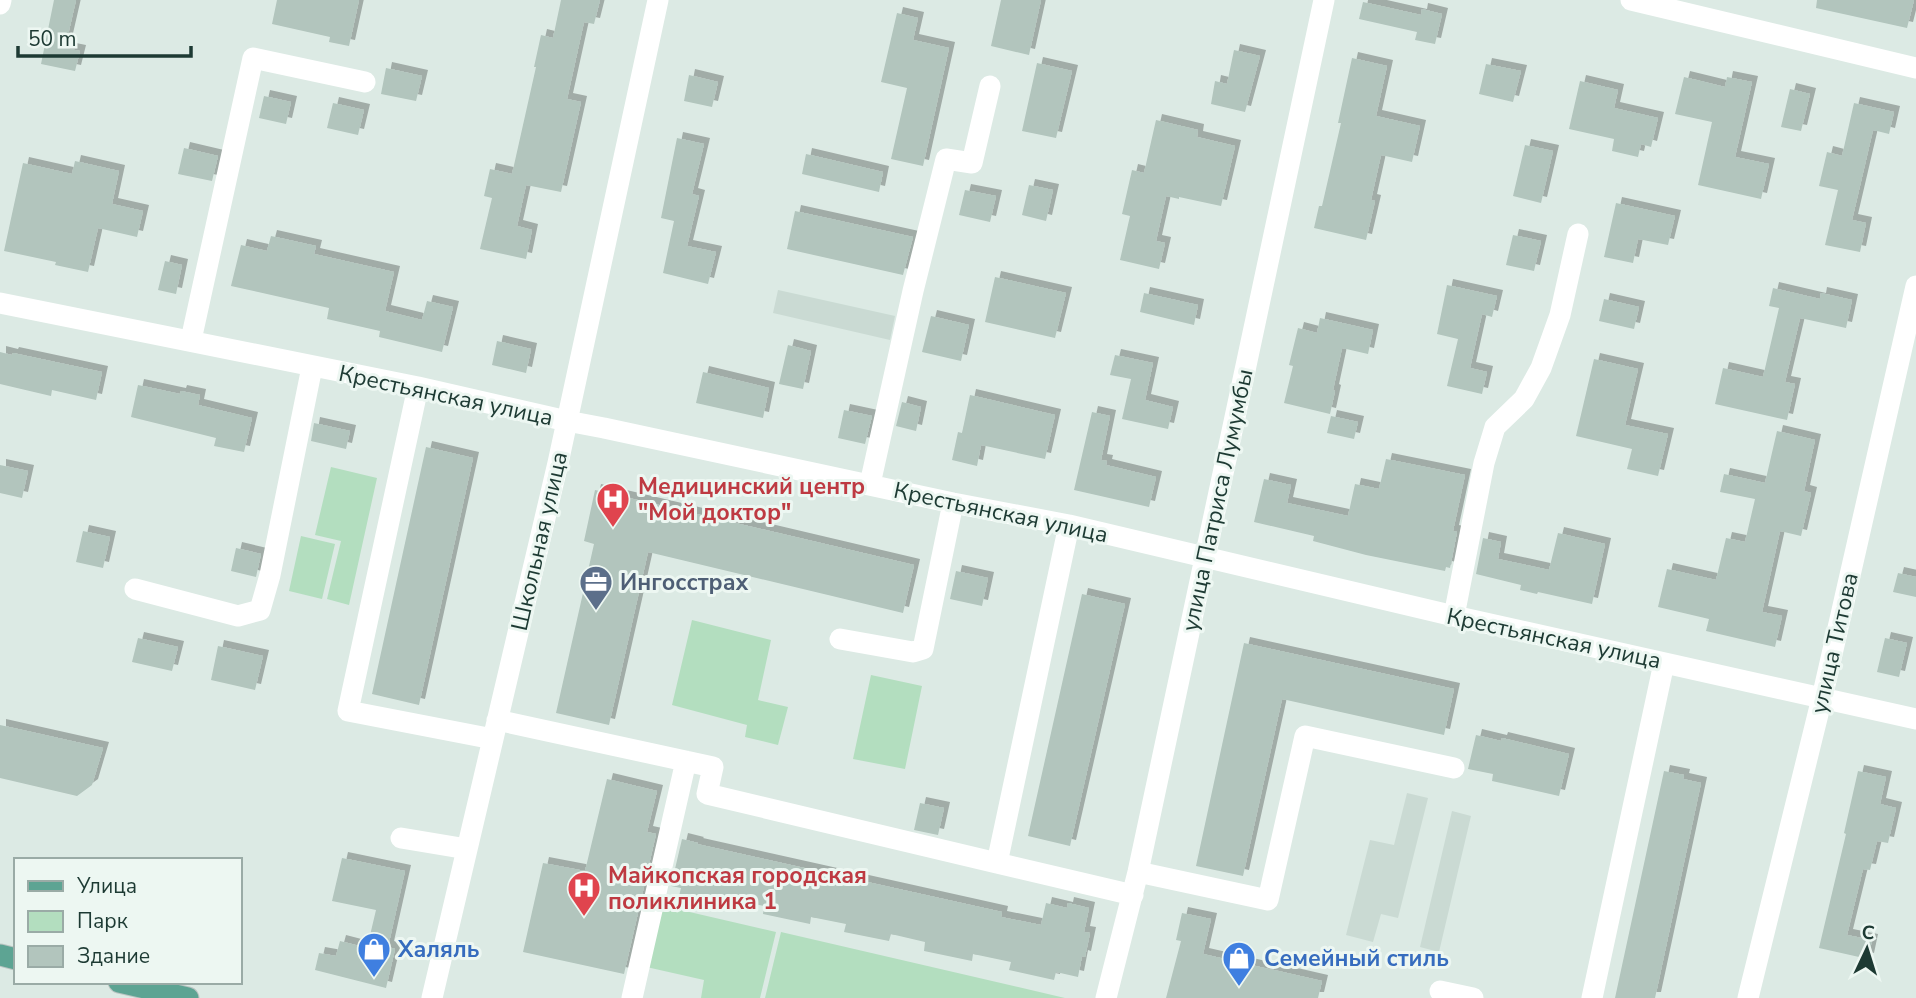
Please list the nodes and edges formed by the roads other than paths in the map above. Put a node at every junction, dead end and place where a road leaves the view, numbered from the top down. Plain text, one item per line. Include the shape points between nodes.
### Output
1 (658, 0) edge
2 (1324, 0) edge
3 (1631, 0) edge
4 (1916, 68) edge
5 (365, 82) dead end
6 (990, 86) dead end
7 (1578, 234) dead end
8 (1916, 286) edge
9 (0, 303) edge
10 (191, 341) junction
11 (312, 367) junction
12 (418, 387) junction
13 (567, 421) junction
14 (870, 485) junction
15 (953, 503) junction
16 (1069, 525) junction
17 (1206, 558) junction
18 (135, 589) dead end
19 (1454, 616) junction
20 (840, 639) dead end
21 (1664, 663) junction
22 (1822, 698) junction
23 (1916, 719) edge
24 (495, 730) junction
25 (686, 761) junction
26 (1454, 768) dead end
27 (401, 838) dead end
28 (467, 849) junction
29 (998, 863) junction
30 (1138, 872) junction
31 (1133, 895) junction
32 (128, 984) edge
33 (1440, 991) dead end
34 (188, 998) edge
35 (432, 998) edge
36 (632, 998) edge
37 (1106, 998) edge
38 (1473, 998) edge
39 (1591, 998) edge
40 (1748, 998) edge

1 - 13 street, Школьная улица
2 - 17 street, улица Патриса Лумумбы
3 - 4 street
5 - 10 street via 253,58
6 - 14 street via 972,163 946,159
7 - 19 street via 1560,315 1541,368 1524,399 1495,427
8 - 22 street, улица Титова
9 - 10 street, Крестьянская улица
10 - 11 street, Крестьянская улица
11 - 12 street, Крестьянская улица
11 - 18 street via 260,610 238,616
12 - 13 street, Крестьянская улица
12 - 24 street via 348,711
13 - 14 street, Крестьянская улица
13 - 24 street, Школьная улица
14 - 15 street, Крестьянская улица
15 - 16 street, Крестьянская улица
15 - 20 street via 923,649 913,652
16 - 17 street, Крестьянская улица
16 - 29 street
17 - 19 street, Крестьянская улица
17 - 30 street, улица Патриса Лумумбы
19 - 21 street, Крестьянская улица
21 - 22 street, Крестьянская улица
21 - 39 street
22 - 23 street, Крестьянская улица
22 - 40 street, улица Титова
24 - 25 street
24 - 28 street, Школьная улица
25 - 29 street via 713,767 707,794
25 - 36 street
26 - 30 street via 1305,736 1268,900
27 - 28 street
28 - 35 street, Школьная улица
29 - 31 street
30 - 31 street, улица Патриса Лумумбы
31 - 37 street, улица Патриса Лумумбы
32 - 34 main road
33 - 38 street

